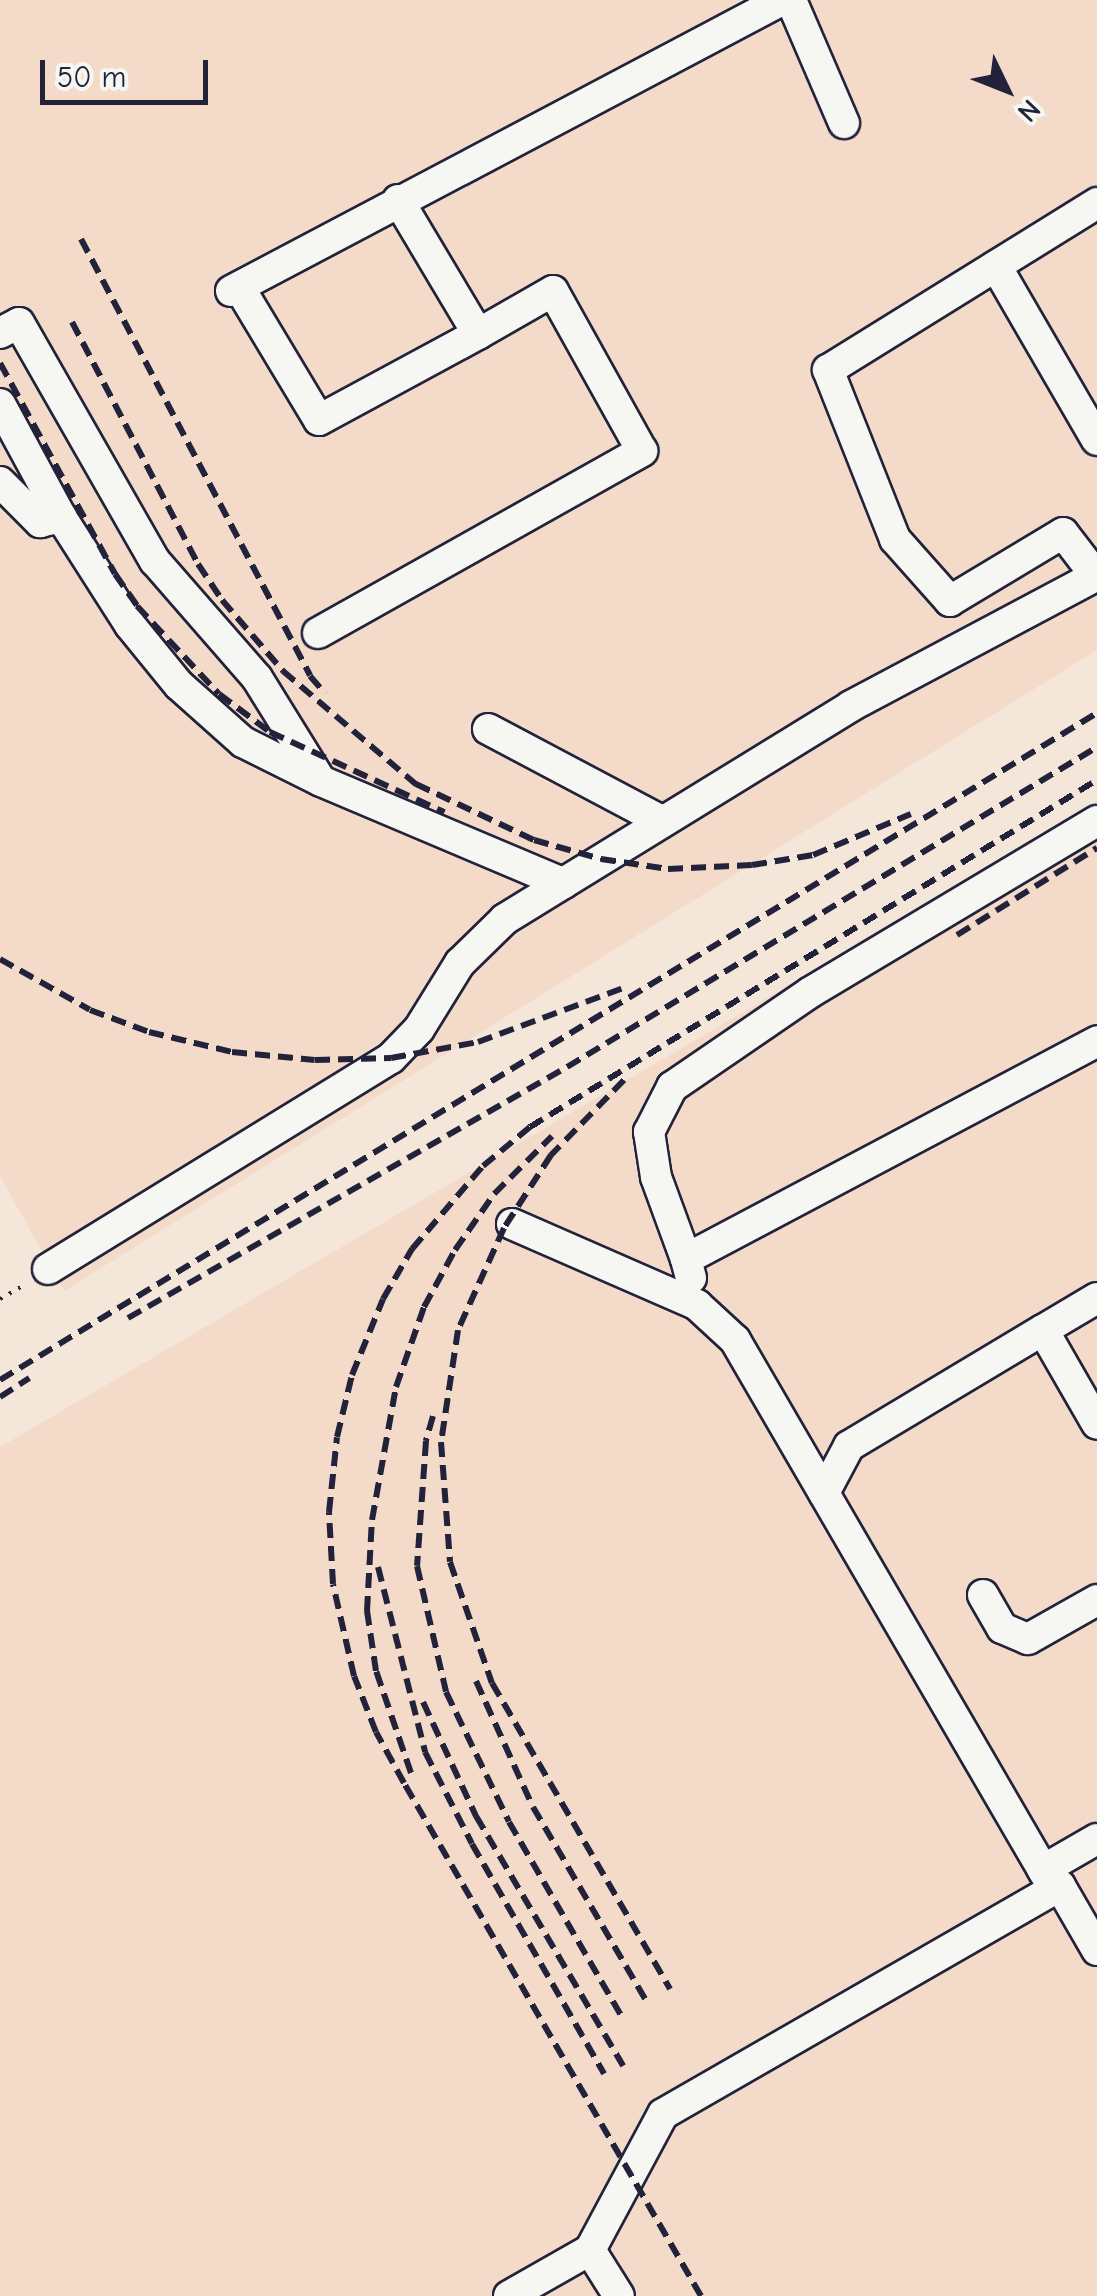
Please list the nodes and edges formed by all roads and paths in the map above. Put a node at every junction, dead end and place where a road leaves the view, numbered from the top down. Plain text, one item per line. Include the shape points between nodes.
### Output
1 (782, 0) edge
2 (791, 0) edge
3 (844, 123) dead end
4 (398, 200) junction
5 (1097, 202) edge
6 (996, 266) junction
7 (0, 333) edge
8 (478, 334) junction
9 (0, 404) edge
10 (1097, 440) edge
11 (0, 482) edge
12 (61, 518) junction
13 (1093, 564) edge
14 (318, 632) dead end
15 (488, 729) dead end
16 (320, 781) junction
17 (662, 822) junction
18 (1097, 822) edge
19 (563, 882) junction
20 (1097, 1040) edge
21 (512, 1224) dead end
22 (686, 1259) junction
23 (48, 1269) joint
24 (1097, 1298) edge
25 (0, 1299) edge
26 (697, 1305) junction
27 (1044, 1330) junction
28 (1097, 1424) edge
29 (824, 1493) junction
30 (982, 1596) dead end
31 (1097, 1600) edge
32 (1097, 1839) edge
33 (1048, 1880) junction
34 (1096, 1948) edge
35 (590, 2250) junction
36 (508, 2296) edge
37 (619, 2296) edge

1 - 4 lane
2 - 3 lane
4 - 8 lane
4 - 8 lane via 235,289 320,420
5 - 6 lane
6 - 10 lane
6 - 13 lane via 828,370 895,538 950,601 1063,533
7 - 16 lane via 19,323 154,561 257,678
8 - 14 lane via 552,292 642,450
9 - 12 lane
11 - 12 lane via 40,522
12 - 16 lane via 130,625 179,685 242,742
13 - 17 lane
15 - 17 lane
16 - 19 lane
17 - 19 lane
18 - 22 lane via 811,992 672,1087 648,1132 656,1177
19 - 23 lane via 506,919 460,963 419,1029 391,1058
20 - 22 lane
21 - 26 lane
22 - 26 lane
23 - 25 path
24 - 27 lane
26 - 29 lane via 735,1340
27 - 28 lane
27 - 29 lane via 849,1446
29 - 33 lane
30 - 31 lane via 1002,1628 1028,1639
32 - 33 lane
33 - 34 lane via 1060,1886
33 - 35 lane via 662,2114
35 - 36 lane
35 - 37 lane

